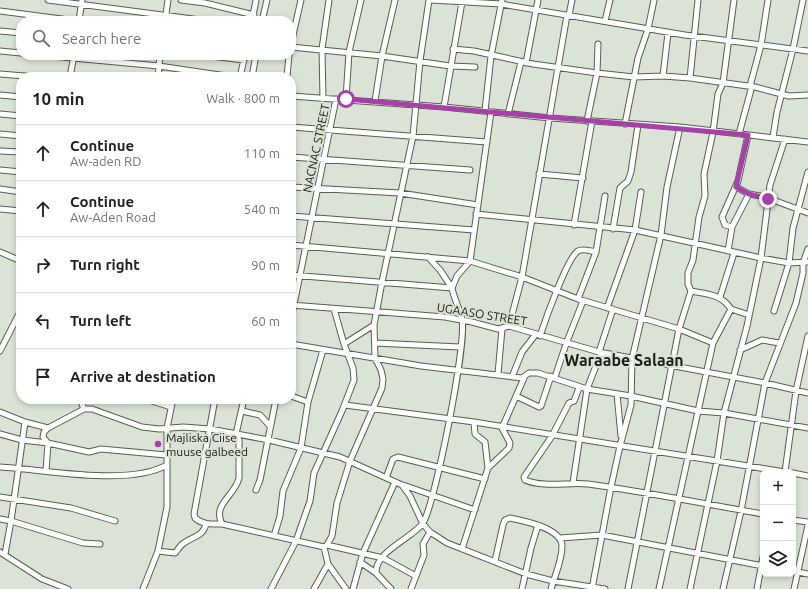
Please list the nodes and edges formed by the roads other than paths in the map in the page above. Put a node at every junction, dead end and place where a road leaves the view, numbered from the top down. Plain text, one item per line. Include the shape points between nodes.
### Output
1 (48, 0) edge
2 (168, 0) edge
3 (180, 0) edge
4 (256, 0) edge
5 (267, 0) edge
6 (301, 0) edge
7 (329, 0) edge
8 (360, 0) edge
9 (395, 0) edge
10 (430, 0) edge
11 (538, 0) edge
12 (572, 0) edge
13 (610, 0) edge
14 (654, 0) edge
15 (698, 0) edge
16 (734, 0) edge
17 (768, 0) edge
18 (803, 0) edge
19 (465, 1) edge
20 (81, 2) edge
21 (501, 2) edge
22 (536, 9) junction
23 (0, 11) edge
24 (166, 15) junction
25 (254, 15) joint
26 (568, 15) junction
27 (39, 16) edge
28 (79, 16) edge
29 (173, 16) edge
30 (263, 16) edge
31 (606, 21) junction
32 (296, 22) edge
33 (648, 29) junction
34 (0, 31) edge
35 (16, 33) edge
36 (668, 33) junction
37 (693, 36) junction
38 (729, 40) junction
39 (598, 44) dead end
40 (761, 45) junction
41 (296, 46) edge
42 (322, 49) junction
43 (453, 49) junction
44 (793, 49) junction
45 (808, 50) edge
46 (0, 51) edge
47 (349, 52) junction
48 (16, 53) edge
49 (382, 56) junction
50 (492, 56) junction
51 (73, 60) edge
52 (102, 60) edge
53 (160, 60) edge
54 (244, 60) edge
55 (255, 60) edge
56 (289, 60) edge
57 (420, 61) junction
58 (523, 62) junction
59 (159, 66) junction
60 (450, 66) junction
61 (474, 67) dead end
62 (557, 68) junction
63 (71, 72) edge
64 (158, 72) edge
65 (199, 72) edge
66 (241, 72) edge
67 (253, 72) edge
68 (288, 72) edge
69 (597, 73) junction
70 (0, 74) edge
71 (16, 75) edge
72 (663, 76) junction
73 (634, 77) junction
74 (690, 78) junction
75 (723, 83) junction
76 (751, 86) junction
77 (781, 94) junction
78 (0, 95) edge
79 (808, 95) edge
80 (296, 96) edge
81 (16, 97) edge
82 (323, 98) junction
83 (336, 99) junction
84 (346, 99) junction
85 (375, 101) junction
86 (415, 104) junction
87 (444, 107) junction
88 (485, 112) junction
89 (491, 112) junction
90 (0, 114) edge
91 (508, 114) junction
92 (16, 116) edge
93 (550, 118) junction
94 (589, 121) junction
95 (625, 124) junction
96 (638, 125) junction
97 (296, 127) edge
98 (680, 127) junction
99 (330, 130) junction
100 (713, 132) junction
101 (0, 134) edge
102 (739, 134) junction
103 (748, 135) junction
104 (16, 136) edge
105 (413, 136) junction
106 (773, 138) junction
107 (785, 139) junction
108 (487, 142) junction
109 (808, 142) edge
110 (0, 151) edge
111 (16, 152) edge
112 (296, 157) edge
113 (324, 159) junction
114 (406, 165) junction
115 (0, 170) edge
116 (470, 170) dead end
117 (16, 172) edge
118 (808, 172) edge
119 (539, 174) junction
120 (583, 178) junction
121 (296, 187) edge
122 (736, 187) junction
123 (0, 189) edge
124 (317, 189) junction
125 (16, 191) edge
126 (641, 192) dead end
127 (400, 193) junction
128 (749, 194) junction
129 (604, 196) dead end
130 (768, 199) junction
131 (478, 205) junction
132 (0, 209) edge
133 (798, 209) junction
134 (16, 211) edge
135 (808, 213) edge
136 (476, 214) junction
137 (296, 216) edge
138 (311, 217) junction
139 (532, 221) junction
140 (394, 223) junction
141 (574, 225) junction
142 (732, 227) junction
143 (600, 228) junction
144 (613, 229) junction
145 (474, 230) junction
146 (635, 230) junction
147 (661, 234) junction
148 (696, 242) junction
149 (296, 245) edge
150 (305, 246) junction
151 (808, 249) edge
152 (728, 251) junction
153 (0, 252) edge
154 (596, 252) junction
155 (389, 253) junction
156 (734, 253) junction
157 (428, 257) junction
158 (761, 258) junction
159 (16, 259) edge
160 (470, 261) junction
161 (789, 263) junction
162 (805, 265) edge
163 (299, 275) junction
164 (522, 277) junction
165 (382, 282) junction
166 (296, 288) edge
167 (452, 288) junction
168 (556, 291) junction
169 (691, 291) junction
170 (720, 297) junction
171 (580, 300) junction
172 (296, 305) edge
173 (607, 308) junction
174 (334, 309) junction
175 (613, 309) junction
176 (731, 309) junction
177 (774, 311) dead end
178 (377, 312) junction
179 (749, 315) junction
180 (641, 317) junction
181 (16, 320) edge
182 (463, 320) junction
183 (374, 325) junction
184 (509, 326) junction
185 (502, 329) junction
186 (679, 329) junction
187 (538, 335) junction
188 (808, 336) edge
189 (375, 343) junction
190 (713, 343) junction
191 (779, 343) junction
192 (344, 344) junction
193 (566, 344) junction
194 (296, 345) edge
195 (460, 347) junction
196 (323, 350) junction
197 (740, 350) junction
198 (0, 351) edge
199 (600, 352) junction
200 (349, 354) junction
201 (375, 358) junction
202 (632, 359) junction
203 (673, 366) junction
204 (458, 371) junction
205 (707, 372) junction
206 (498, 374) junction
207 (512, 377) junction
208 (553, 377) junction
209 (733, 377) junction
210 (524, 378) junction
211 (765, 383) junction
212 (579, 388) junction
213 (587, 389) junction
214 (796, 391) junction
215 (808, 393) edge
216 (617, 394) junction
217 (516, 396) junction
218 (631, 396) junction
219 (296, 398) edge
220 (308, 402) junction
221 (665, 403) junction
222 (82, 404) edge
223 (162, 404) edge
224 (172, 404) edge
225 (214, 404) edge
226 (243, 404) edge
227 (275, 404) edge
228 (345, 405) junction
229 (0, 406) edge
230 (171, 407) junction
231 (372, 409) junction
232 (84, 410) junction
233 (242, 411) junction
234 (698, 411) junction
235 (2, 413) edge
236 (724, 413) junction
237 (448, 419) junction
238 (757, 419) junction
239 (25, 422) junction
240 (474, 422) junction
241 (792, 424) junction
242 (270, 426) junction
243 (48, 428) junction
244 (167, 428) junction
245 (502, 428) junction
246 (808, 428) edge
247 (210, 429) junction
248 (0, 434) edge
249 (236, 434) junction
250 (552, 436) junction
251 (622, 438) junction
252 (22, 440) junction
253 (269, 440) junction
254 (580, 440) junction
255 (48, 443) junction
256 (620, 446) junction
257 (301, 448) junction
258 (655, 452) junction
259 (321, 454) junction
260 (166, 455) junction
261 (688, 457) junction
262 (350, 461) junction
263 (717, 462) junction
264 (166, 465) junction
265 (439, 466) junction
266 (0, 467) edge
267 (19, 467) junction
268 (750, 467) junction
269 (488, 468) junction
270 (764, 469) edge
271 (785, 469) edge
272 (46, 471) junction
273 (796, 474) edge
274 (808, 476) edge
275 (386, 478) junction
276 (485, 480) junction
277 (395, 482) junction
278 (573, 483) junction
279 (402, 485) junction
280 (611, 487) junction
281 (256, 490) dead end
282 (647, 494) junction
283 (433, 495) junction
284 (0, 497) edge
285 (15, 499) junction
286 (679, 499) junction
287 (708, 505) junction
288 (475, 510) junction
289 (741, 511) junction
290 (760, 514) edge
291 (0, 519) edge
292 (11, 521) junction
293 (115, 521) dead end
294 (796, 521) edge
295 (206, 524) junction
296 (222, 524) junction
297 (422, 524) junction
298 (808, 524) edge
299 (538, 525) junction
300 (430, 532) junction
301 (602, 535) junction
302 (274, 536) junction
303 (560, 538) junction
304 (296, 541) junction
305 (638, 542) junction
306 (100, 544) dead end
307 (325, 546) junction
308 (462, 549) junction
309 (668, 549) junction
310 (158, 551) junction
311 (3, 553) edge
312 (363, 553) junction
313 (697, 553) junction
314 (383, 558) junction
315 (729, 559) junction
316 (360, 562) junction
317 (495, 562) junction
318 (328, 564) junction
319 (760, 565) edge
320 (796, 572) edge
321 (376, 573) junction
322 (526, 574) junction
323 (808, 574) edge
324 (760, 575) edge
325 (416, 576) junction
326 (795, 577) edge
327 (553, 581) junction
328 (581, 587) edge
329 (593, 588) edge
330 (68, 589) edge
331 (143, 589) edge
332 (271, 589) edge
333 (314, 589) edge
334 (346, 589) edge
335 (353, 589) edge
336 (391, 589) edge
337 (411, 589) edge
338 (522, 589) edge
339 (551, 589) edge
340 (605, 589) edge
341 (628, 589) edge
342 (660, 589) edge
343 (690, 589) edge
344 (723, 589) edge
345 (757, 589) edge
346 (794, 589) edge

1 - 20 street
2 - 24 street
3 - 25 street via 205,3
4 - 25 street
5 - 30 street
6 - 32 street
7 - 42 street
8 - 47 street
9 - 49 street
10 - 19 street
10 - 57 street
11 - 22 street
12 - 26 street
13 - 31 street
14 - 33 street
15 - 37 street
16 - 38 street
17 - 40 street
18 - 44 street
19 - 21 street
19 - 43 street
20 - 24 street
20 - 28 street
21 - 22 street
21 - 50 street
22 - 26 street
22 - 58 street
23 - 27 street
24 - 29 street
26 - 31 street
26 - 62 street
31 - 33 street
33 - 36 street
33 - 73 street
34 - 35 street
36 - 37 street
36 - 72 street
37 - 38 street
37 - 74 street
38 - 40 street
38 - 75 street
39 - 69 street
40 - 44 street
40 - 76 street
41 - 42 street
42 - 47 street
42 - 82 street
43 - 50 street
43 - 60 street
44 - 45 street
44 - 77 street
46 - 48 street
47 - 49 street
47 - 84 street
49 - 57 street
49 - 85 street
50 - 58 street
50 - 88 street
51 - 63 street
52 - 59 street
53 - 59 street
54 - 66 street
55 - 67 street
56 - 68 street
57 - 60 street
57 - 86 street
58 - 62 street
58 - 91 street
59 - 64 street
59 - 65 street
60 - 61 street
60 - 87 street
62 - 69 street
62 - 93 street
69 - 73 street
69 - 94 street
70 - 71 street
72 - 73 street
72 - 74 street
73 - 95 street
74 - 75 street
75 - 76 street
75 - 100 street via 718,94
76 - 77 street
76 - 102 street
77 - 79 street
77 - 106 street
78 - 81 street
80 - 82 street
82 - 83 street
83 - 84 street
83 - 99 street, NACNAC STREET
84 - 85 street
85 - 86 street
86 - 87 street
86 - 105 street
87 - 88 street
88 - 89 street
89 - 91 street
89 - 108 street
90 - 92 street
91 - 93 street
93 - 94 street
93 - 119 street
94 - 95 street
94 - 120 street
95 - 96 street
96 - 98 street
96 - 144 street via 631,172 628,181 620,188
97 - 99 street
98 - 100 street
98 - 147 street via 667,187
99 - 105 street
99 - 113 street, NACNAC STREET
100 - 102 street
100 - 148 street via 704,174 705,196
101 - 104 street
102 - 103 street
103 - 106 street
103 - 122 street
105 - 108 street
105 - 114 street
106 - 107 street
107 - 109 street
107 - 130 street
108 - 131 street
110 - 111 street
112 - 113 street
113 - 114 street
113 - 124 street, NACNAC STREET
114 - 116 street
114 - 127 street
115 - 117 street
118 - 133 street
119 - 120 street
119 - 139 street
120 - 141 street
121 - 124 street
122 - 128 street
122 - 142 street via 722,217 725,225
123 - 125 street
124 - 127 street
124 - 138 street, NACNAC STREET
126 - 146 street
127 - 131 street
127 - 140 street
128 - 130 street
128 - 142 street
129 - 143 street
130 - 133 street
130 - 158 street
131 - 136 street
132 - 134 street
133 - 135 street
133 - 161 street via 792,228
136 - 139 street
136 - 145 street
137 - 138 street
138 - 140 street
138 - 150 street, NACNAC STREET
139 - 141 street
139 - 164 street
140 - 145 street
140 - 155 street
141 - 143 street
142 - 152 street
143 - 144 street
143 - 154 street
144 - 146 street
145 - 160 street
146 - 147 street
146 - 173 street
147 - 148 street
147 - 180 street
148 - 152 street
148 - 169 street via 688,273
149 - 150 street
150 - 155 street
150 - 163 street, NACNAC STREET
151 - 162 street
152 - 156 street
153 - 159 street
154 - 168 street via 578,250
154 - 171 street
155 - 157 street
155 - 165 street
156 - 158 street
156 - 170 street
157 - 160 street
157 - 167 street
158 - 161 street
158 - 179 street
160 - 164 street
160 - 167 street via 457,276
161 - 162 street
161 - 177 street
162 - 191 street via 796,303
163 - 165 street
163 - 166 street, NACNAC STREET
164 - 168 street
164 - 184 street
165 - 167 street
165 - 178 street
167 - 182 street
168 - 171 street
168 - 187 street
169 - 170 street
169 - 186 street
170 - 176 street
171 - 173 street
171 - 193 street
172 - 174 street, UGAASO STREET
173 - 175 street
174 - 178 street, UGAASO STREET
174 - 192 street
175 - 180 street
175 - 199 street
176 - 179 street
176 - 190 street
178 - 182 street, UGAASO STREET
178 - 183 street
179 - 197 street
180 - 186 street
180 - 202 street
181 - 198 street
182 - 185 street, UGAASO STREET
182 - 195 street
183 - 189 street
183 - 192 street
184 - 185 street, UGAASO STREET
184 - 187 street, UGAASO STREET
185 - 206 street
186 - 190 street
186 - 203 street
187 - 193 street, UGAASO STREET
187 - 207 street via 522,352
188 - 214 street
189 - 195 street
189 - 201 street
190 - 205 street
191 - 197 street via 762,340
191 - 211 street
192 - 200 street
193 - 199 street, UGAASO STREET
193 - 208 street
194 - 196 street
195 - 204 street
196 - 200 street
196 - 220 street
197 - 209 street
199 - 202 street, UGAASO STREET
199 - 213 street
200 - 201 street
200 - 228 street via 354,380
201 - 204 street
201 - 231 street via 383,379 382,388
202 - 203 street, UGAASO STREET
202 - 218 street
203 - 205 street, UGAASO STREET
203 - 221 street
204 - 206 street
204 - 237 street
205 - 209 street, UGAASO STREET
205 - 234 street
206 - 207 street
207 - 210 street
208 - 210 street via 533,372
208 - 212 street
208 - 217 street via 541,406 538,407
209 - 211 street, UGAASO STREET
209 - 236 street
210 - 217 street
211 - 214 street, UGAASO STREET
211 - 238 street
212 - 213 street
212 - 250 street
213 - 216 street
213 - 254 street
214 - 215 street, UGAASO STREET
214 - 241 street
216 - 218 street
216 - 251 street
217 - 245 street
218 - 221 street
218 - 251 street via 630,414
219 - 220 street
220 - 257 street
221 - 234 street
221 - 258 street
222 - 232 street
223 - 230 street
224 - 230 street
225 - 247 street
226 - 233 street
227 - 242 street
228 - 231 street
228 - 259 street
229 - 235 street
230 - 244 street
231 - 237 street
231 - 262 street
232 - 243 street
232 - 244 street via 92,409 142,427
233 - 242 street via 260,415
233 - 249 street
234 - 236 street
234 - 261 street
235 - 239 street
236 - 238 street
236 - 263 street
237 - 240 street
237 - 265 street
238 - 241 street
238 - 268 street
239 - 243 street
239 - 252 street
240 - 245 street
240 - 269 street via 475,434 485,442
241 - 246 street
241 - 271 street
242 - 253 street
243 - 255 street via 43,437
244 - 247 street
244 - 260 street
245 - 250 street
245 - 269 street via 510,443 509,448
247 - 249 street
247 - 295 street via 194,514 195,518
248 - 252 street
249 - 253 street
249 - 296 street via 239,440 239,478 219,511
250 - 254 street
250 - 278 street via 524,477 525,480 539,483
251 - 256 street
252 - 255 street
252 - 267 street
253 - 257 street
253 - 281 street
254 - 256 street
254 - 278 street
255 - 260 street via 89,452 101,449
255 - 272 street
256 - 258 street
256 - 280 street
257 - 259 street
257 - 302 street via 283,491
258 - 261 street
258 - 282 street
259 - 262 street
259 - 304 street via 314,472 310,501
260 - 264 street
261 - 263 street
261 - 286 street
262 - 275 street
262 - 307 street via 337,503 332,536
263 - 268 street
263 - 287 street
264 - 272 street via 139,475 101,476
264 - 310 street via 168,498
265 - 275 street via 398,457 393,459
265 - 276 street
265 - 283 street
266 - 267 street
267 - 272 street
267 - 285 street
268 - 270 street
268 - 289 street
269 - 276 street
273 - 274 street
275 - 277 street
276 - 288 street
277 - 279 street
277 - 312 street
278 - 280 street
279 - 283 street
279 - 297 street via 410,496
280 - 282 street
280 - 301 street
282 - 286 street
282 - 305 street
283 - 288 street
283 - 297 street
284 - 285 street
285 - 292 street
285 - 293 street via 71,508
286 - 287 street
286 - 309 street
287 - 289 street
287 - 313 street
288 - 308 street
289 - 290 street
289 - 315 street
291 - 292 street
292 - 306 street via 83,543
292 - 311 street
294 - 298 street
295 - 296 street
295 - 310 street via 199,536 183,543 175,553
296 - 302 street
297 - 300 street
297 - 314 street
298 - 320 street
299 - 303 street
299 - 317 street via 510,518 505,520
299 - 322 street via 530,548
300 - 308 street
300 - 325 street via 424,544 424,555
301 - 303 street
301 - 305 street
301 - 329 street
302 - 304 street
303 - 327 street via 562,554
304 - 307 street
304 - 332 street
305 - 309 street
305 - 341 street
307 - 312 street
307 - 318 street
308 - 317 street
309 - 313 street
309 - 342 street
310 - 331 street
311 - 330 street via 42,579
312 - 314 street
312 - 316 street
313 - 315 street
313 - 343 street
314 - 321 street via 377,565
314 - 325 street
315 - 319 street
315 - 344 street
316 - 321 street
316 - 335 street
317 - 322 street
318 - 333 street
318 - 334 street
320 - 323 street
321 - 336 street
322 - 327 street
322 - 338 street
324 - 345 street
325 - 337 street
326 - 346 street
327 - 328 street
327 - 339 street
328 - 329 street
329 - 340 street

